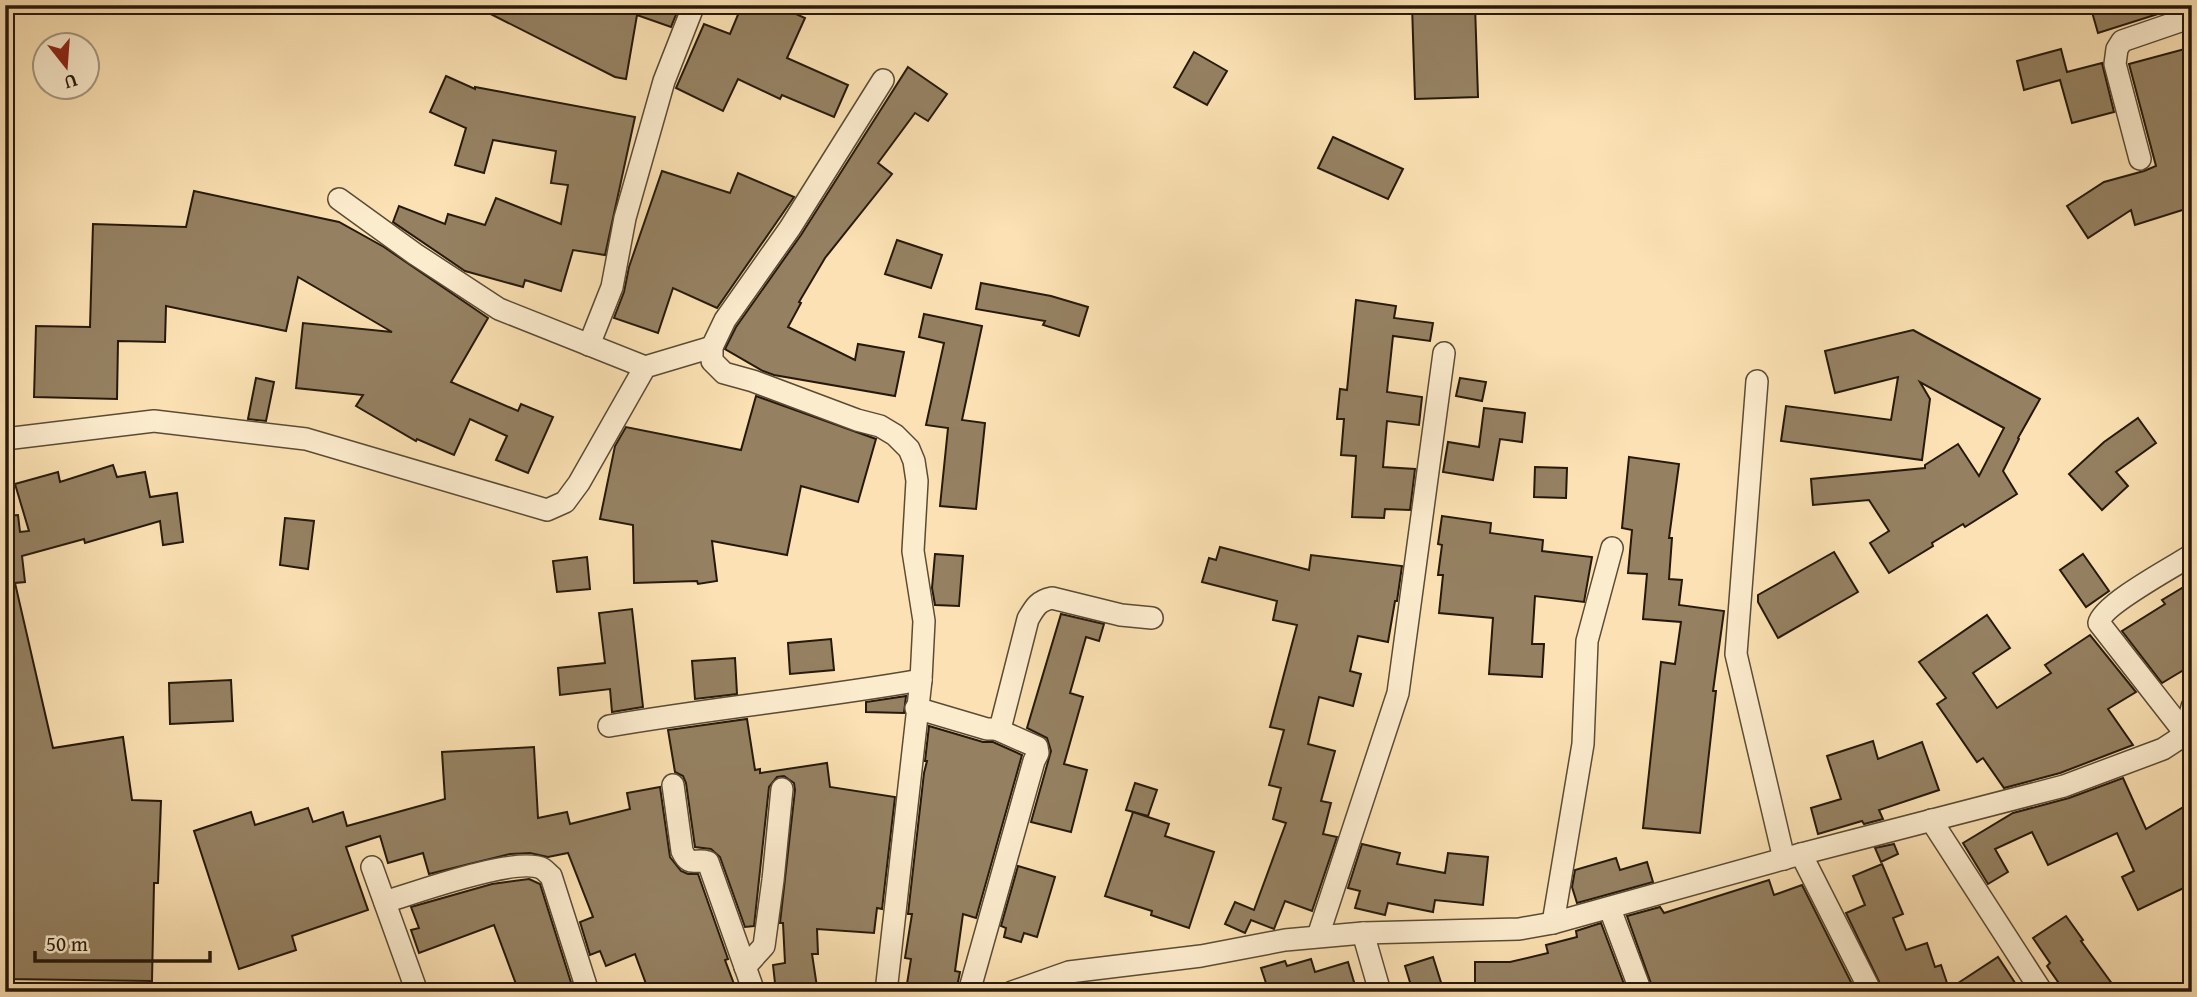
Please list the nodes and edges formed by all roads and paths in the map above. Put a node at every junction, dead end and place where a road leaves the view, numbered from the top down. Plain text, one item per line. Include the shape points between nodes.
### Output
1 (693, 7) edge
2 (2192, 18) edge
3 (883, 80) dead end
4 (2140, 159) dead end
5 (339, 199) dead end
6 (589, 345) junction
7 (712, 347) junction
8 (1444, 353) dead end
9 (645, 367) junction
10 (1757, 381) dead end
11 (5, 439) edge
12 (1612, 548) dead end
13 (2192, 555) edge
14 (1152, 618) dead end
15 (921, 680) junction
16 (2192, 707) edge
17 (916, 708) junction
18 (609, 726) dead end
19 (996, 729) junction
20 (2189, 735) edge
21 (673, 785) dead end
22 (782, 789) dead end
23 (1931, 820) junction
24 (1793, 857) junction
25 (372, 867) dead end
26 (385, 902) junction
27 (1610, 909) junction
28 (1553, 923) junction
29 (1363, 933) junction
30 (1318, 936) junction
31 (745, 967) junction
32 (417, 992) edge
33 (588, 992) edge
34 (754, 992) edge
35 (886, 992) edge
36 (969, 992) edge
37 (1012, 992) edge
38 (1380, 992) edge
39 (1642, 992) edge
40 (1871, 992) edge
41 (2042, 992) edge

1 - 6 street via 664,81 625,218 612,287
2 - 4 street via 2122,41 2117,49 2115,64
3 - 7 street via 790,228 725,320
5 - 6 street via 499,309
6 - 9 street
7 - 9 street
7 - 15 street via 712,361 724,373 880,426 909,449 917,470 913,551 924,621
8 - 30 street via 1398,693
9 - 11 street via 579,483 565,502 547,510 306,439 153,421
10 - 24 street via 1736,654
12 - 28 street via 1587,641 1583,744
13 - 20 street via 2120,600 2099,623
14 - 19 street via 1052,598 1042,600 1028,619 1005,717
15 - 17 street
15 - 18 street
16 - 20 street
17 - 19 street
17 - 35 street
19 - 36 street via 1037,747 1038,753
20 - 23 street via 2064,786
21 - 31 street via 682,851 690,862 708,862
22 - 31 street via 764,946
23 - 24 street
23 - 41 street
24 - 27 street
24 - 40 street
25 - 26 street
26 - 32 street
26 - 33 street via 484,872 542,868 551,876
27 - 28 street
27 - 39 street
28 - 29 street via 1519,929
29 - 30 street
29 - 38 street
30 - 37 street via 1069,972
31 - 34 street

